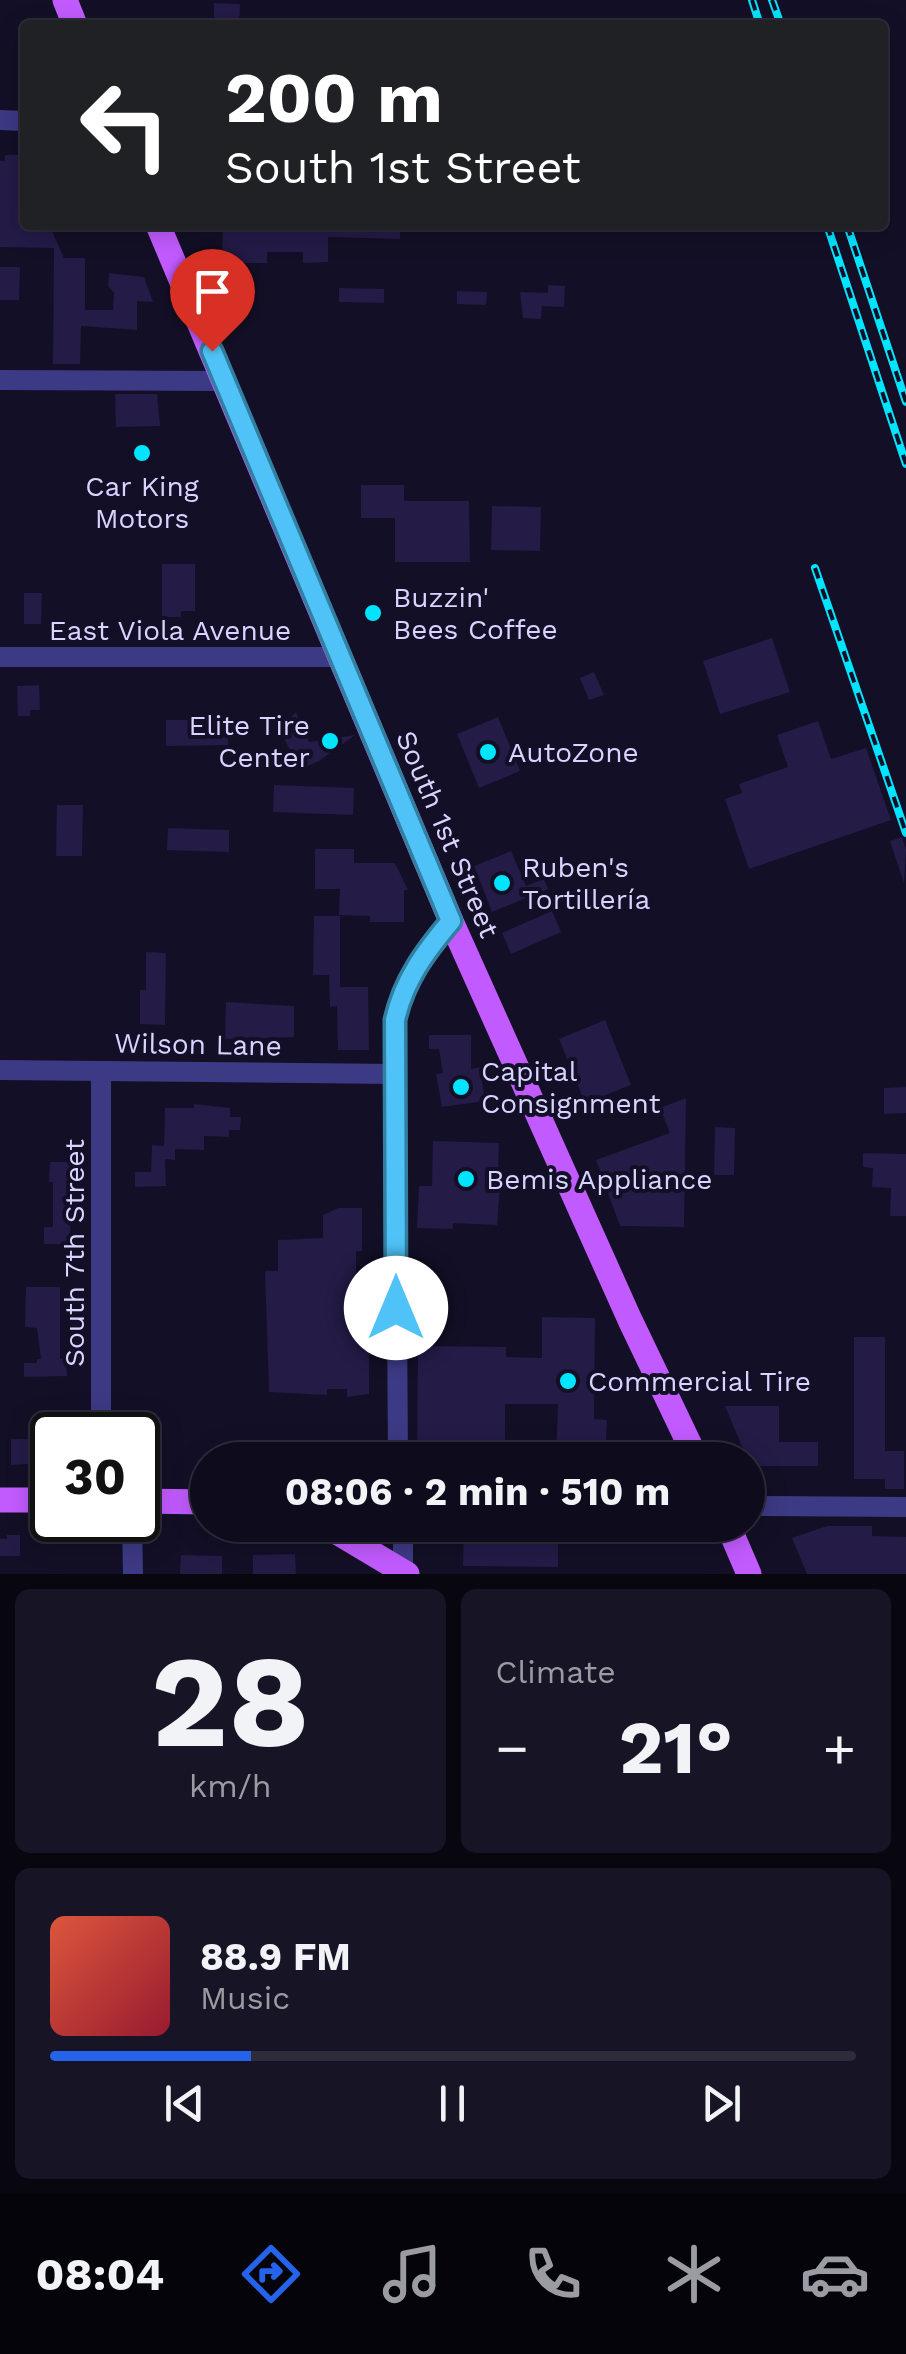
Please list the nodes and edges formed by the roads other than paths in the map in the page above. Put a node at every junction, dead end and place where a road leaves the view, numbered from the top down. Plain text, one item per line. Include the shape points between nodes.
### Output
1 (160, 230) edge
2 (0, 380) edge
3 (225, 381) junction
4 (0, 657) edge
5 (340, 657) junction
6 (451, 921) junction
7 (0, 1070) edge
8 (101, 1071) junction
9 (395, 1074) junction
10 (101, 1412) edge
11 (398, 1442) edge
12 (688, 1442) edge
13 (0, 1500) edge
14 (30, 1500) edge
15 (160, 1501) edge
16 (190, 1502) edge
17 (765, 1506) edge
18 (906, 1507) edge
19 (132, 1542) edge
20 (353, 1542) edge
21 (403, 1542) edge
22 (735, 1542) edge
23 (405, 1573) edge
24 (133, 1574) edge
25 (749, 1574) edge

1 - 3 main road, South 1st Street
2 - 3 street
3 - 5 main road, South 1st Street
4 - 5 street, East Viola Avenue
5 - 6 main road, South 1st Street
6 - 9 street via 401,995
6 - 12 main road, South 1st Street
7 - 8 street, Wilson Lane
8 - 9 street, Wilson Lane
8 - 10 street, South 7th Street
9 - 11 street
13 - 14 main road
15 - 16 main road
17 - 18 street
19 - 24 street
20 - 23 main road
21 - 23 street
22 - 25 main road

